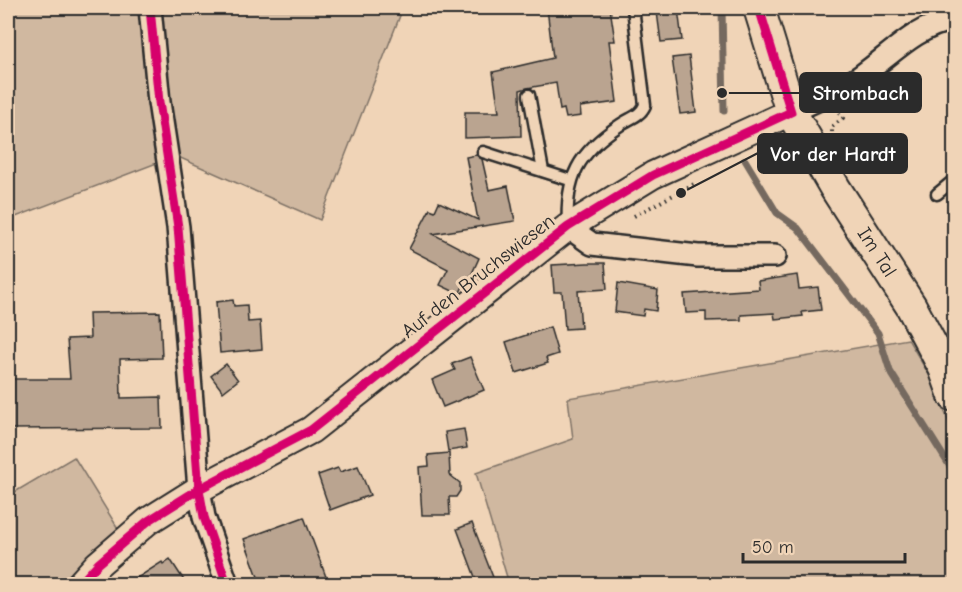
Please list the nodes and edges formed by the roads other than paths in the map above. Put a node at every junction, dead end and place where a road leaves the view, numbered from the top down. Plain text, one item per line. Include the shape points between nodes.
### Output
1 (150, 8) edge
2 (633, 8) edge
3 (759, 8) edge
4 (954, 19) edge
5 (529, 95) dead end
6 (791, 112) junction
7 (483, 152) dead end
8 (543, 171) junction
9 (570, 180) junction
10 (954, 180) edge
11 (937, 194) dead end
12 (568, 227) junction
13 (775, 256) dead end
14 (954, 396) edge
15 (199, 489) junction
16 (80, 585) edge
17 (227, 585) edge

1 - 15 street via 178,227
2 - 9 lane via 645,105 637,116 593,146
3 - 6 main road, Im Tal
4 - 6 street via 934,23 910,36 860,77
5 - 8 lane
6 - 12 street, Auf den Bruchswiesen via 653,175
6 - 14 main road, Im Tal via 911,306 944,368
7 - 8 lane
8 - 9 lane
9 - 12 lane
10 - 11 lane
12 - 13 street, Auf den Bruchswiesen via 592,244 698,256
12 - 15 street, Auf den Bruchswiesen via 311,430
15 - 16 street, Auf den Bruchswiesen via 148,522 98,564
15 - 17 street via 204,518

